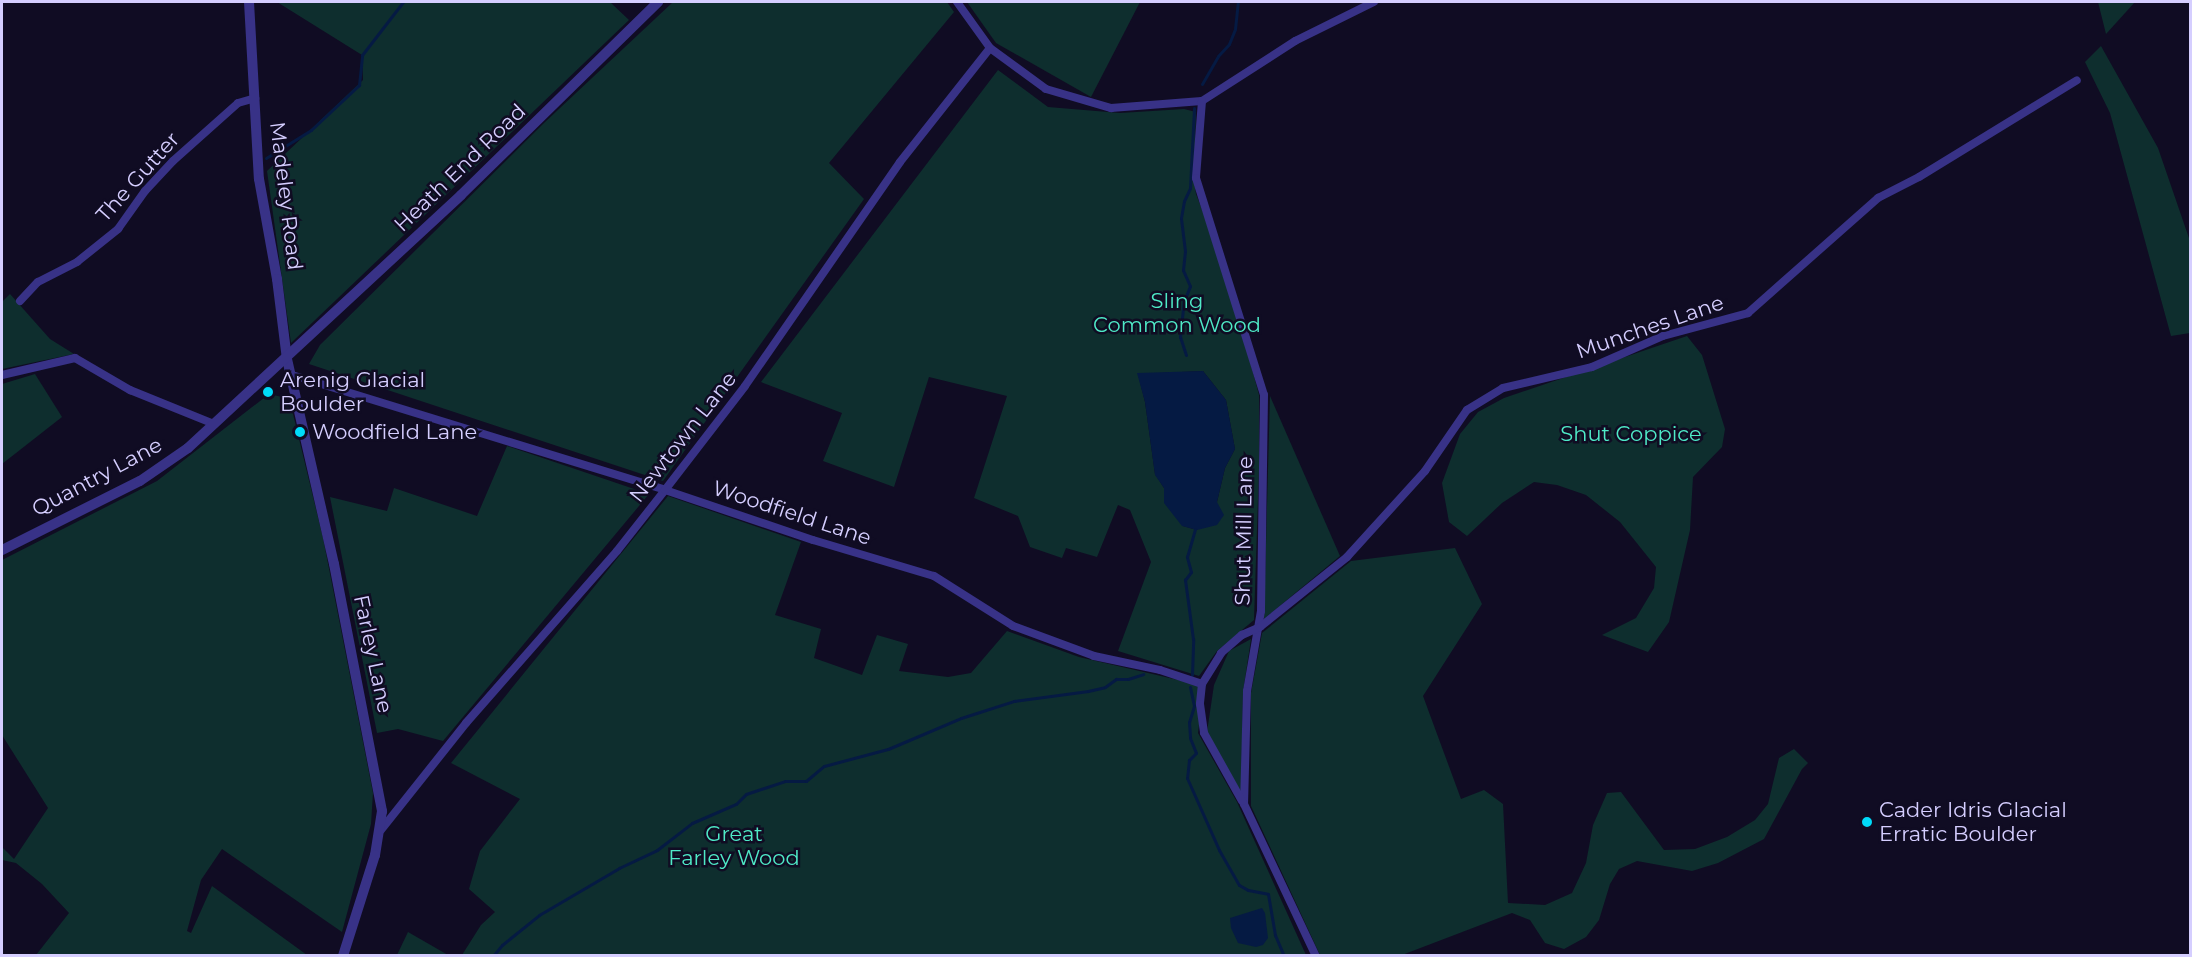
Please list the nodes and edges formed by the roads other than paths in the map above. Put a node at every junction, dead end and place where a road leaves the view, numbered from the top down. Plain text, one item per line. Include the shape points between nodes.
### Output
1 (249, 2) edge
2 (658, 2) edge
3 (957, 2) edge
4 (1374, 2) edge
5 (990, 48) junction
6 (2077, 80) dead end
7 (255, 98) junction
8 (1202, 101) junction
9 (20, 301) dead end
10 (287, 359) junction
11 (2, 375) edge
12 (292, 375) junction
13 (214, 424) junction
14 (665, 490) junction
15 (2, 550) edge
16 (1260, 627) junction
17 (1202, 684) junction
18 (1244, 804) junction
19 (381, 830) junction
20 (343, 956) edge
21 (1316, 956) edge

1 - 7 street, Madeley Road
2 - 10 street, Heath End Road
3 - 5 street
4 - 8 street via 1295,41
5 - 8 street via 1046,90 1111,108
5 - 14 street, Newtown Lane via 900,162 745,386
6 - 16 street, Munches Lane via 1929,172 1878,198 1748,313 1663,336 1592,367 1503,388 1467,411 1425,471 1347,557
7 - 9 street, The Gutter via 238,103 173,161 118,229 77,262 38,282
7 - 10 street, Madeley Road via 259,179
8 - 16 street, Shut Mill Lane via 1196,177 1264,395
10 - 12 street, Farley Lane
10 - 13 street, Quantry Lane
11 - 13 street via 75,358 130,390
12 - 14 street, Woodfield Lane
12 - 19 street, Farley Lane via 375,760
13 - 15 street, Quantry Lane via 154,473
14 - 17 street, Woodfield Lane via 934,576 1013,626 1094,656 1160,670
14 - 19 street, Newtown Lane via 617,551 466,723
16 - 17 street via 1242,635 1221,653
16 - 18 street, Shut Mill Lane via 1247,691
17 - 18 street via 1204,733
18 - 21 street, Shut Mill Lane
19 - 20 street, Farley Lane

